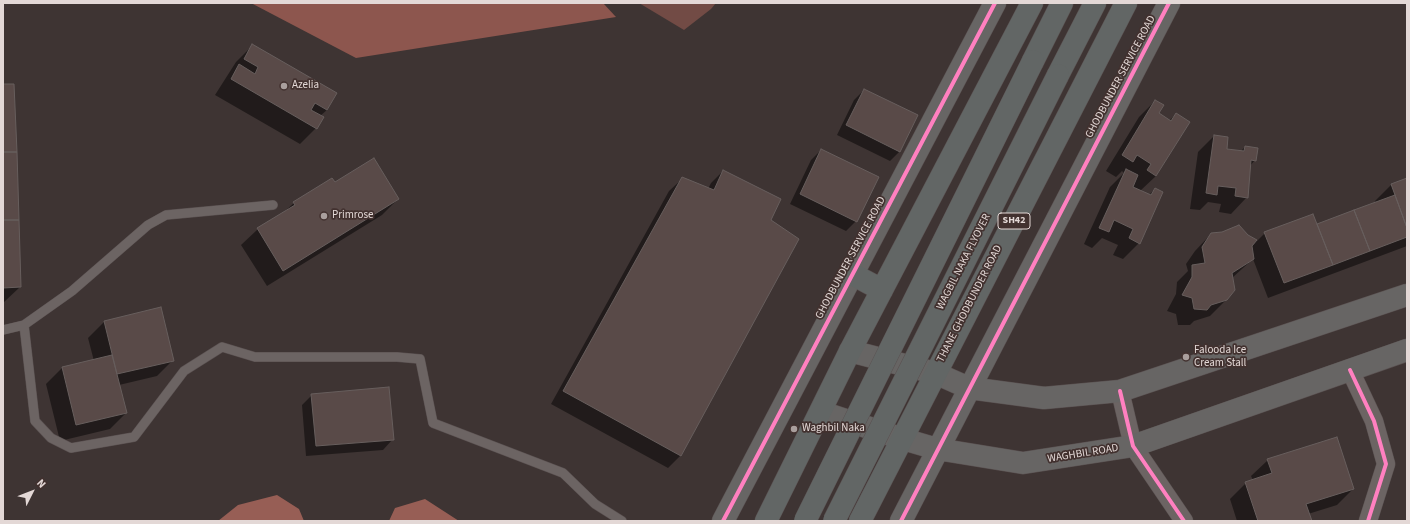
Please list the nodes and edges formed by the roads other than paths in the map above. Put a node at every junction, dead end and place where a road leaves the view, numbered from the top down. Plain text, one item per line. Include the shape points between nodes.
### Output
1 (995, 3) edge
2 (1062, 3) edge
3 (1095, 3) edge
4 (1126, 3) edge
5 (1169, 3) edge
6 (1027, 4) edge
7 (273, 205) dead end
8 (852, 274) junction
9 (882, 290) junction
10 (1407, 295) edge
11 (24, 325) junction
12 (3, 330) edge
13 (1407, 350) edge
14 (850, 352) junction
15 (1350, 370) junction
16 (935, 373) junction
17 (969, 388) junction
18 (1120, 391) junction
19 (821, 412) junction
20 (903, 440) junction
21 (1133, 446) junction
22 (937, 449) junction
23 (622, 521) edge
24 (723, 521) edge
25 (766, 521) edge
26 (805, 521) edge
27 (834, 521) edge
28 (860, 521) edge
29 (901, 521) edge
30 (1184, 521) edge
31 (1368, 521) edge

1 - 8 main road, GHODBUNDER SERVICE ROAD
2 - 26 main road, bridge
3 - 27 main road, WAGBIL NAKA FLYOVER, bridge
4 - 16 main road, THANE GHODBUNDER ROAD / SH42
5 - 17 main road, GHODBUNDER SERVICE ROAD
6 - 9 main road
7 - 11 lane via 166,215 148,224 72,291
8 - 9 main road
8 - 24 main road, GHODBUNDER SERVICE ROAD
9 - 14 main road
10 - 18 main road
11 - 12 lane
11 - 23 lane via 35,421 51,438 71,448 134,437 184,371 222,347 255,357 420,359 433,423 564,473 595,504
13 - 15 main road, WAGHBIL ROAD
14 - 16 main road
14 - 19 main road
15 - 21 main road, WAGHBIL ROAD
15 - 31 street via 1374,421 1386,464
16 - 17 main road
16 - 20 main road, THANE GHODBUNDER ROAD / SH42
17 - 18 main road via 1044,398
17 - 22 main road, GHODBUNDER SERVICE ROAD
18 - 21 street
19 - 20 main road, WAGHBIL ROAD
19 - 25 main road
20 - 22 main road, WAGHBIL ROAD
20 - 28 main road, THANE GHODBUNDER ROAD / SH42
21 - 22 main road, WAGHBIL ROAD via 1023,463
21 - 30 street
22 - 29 main road, GHODBUNDER SERVICE ROAD

